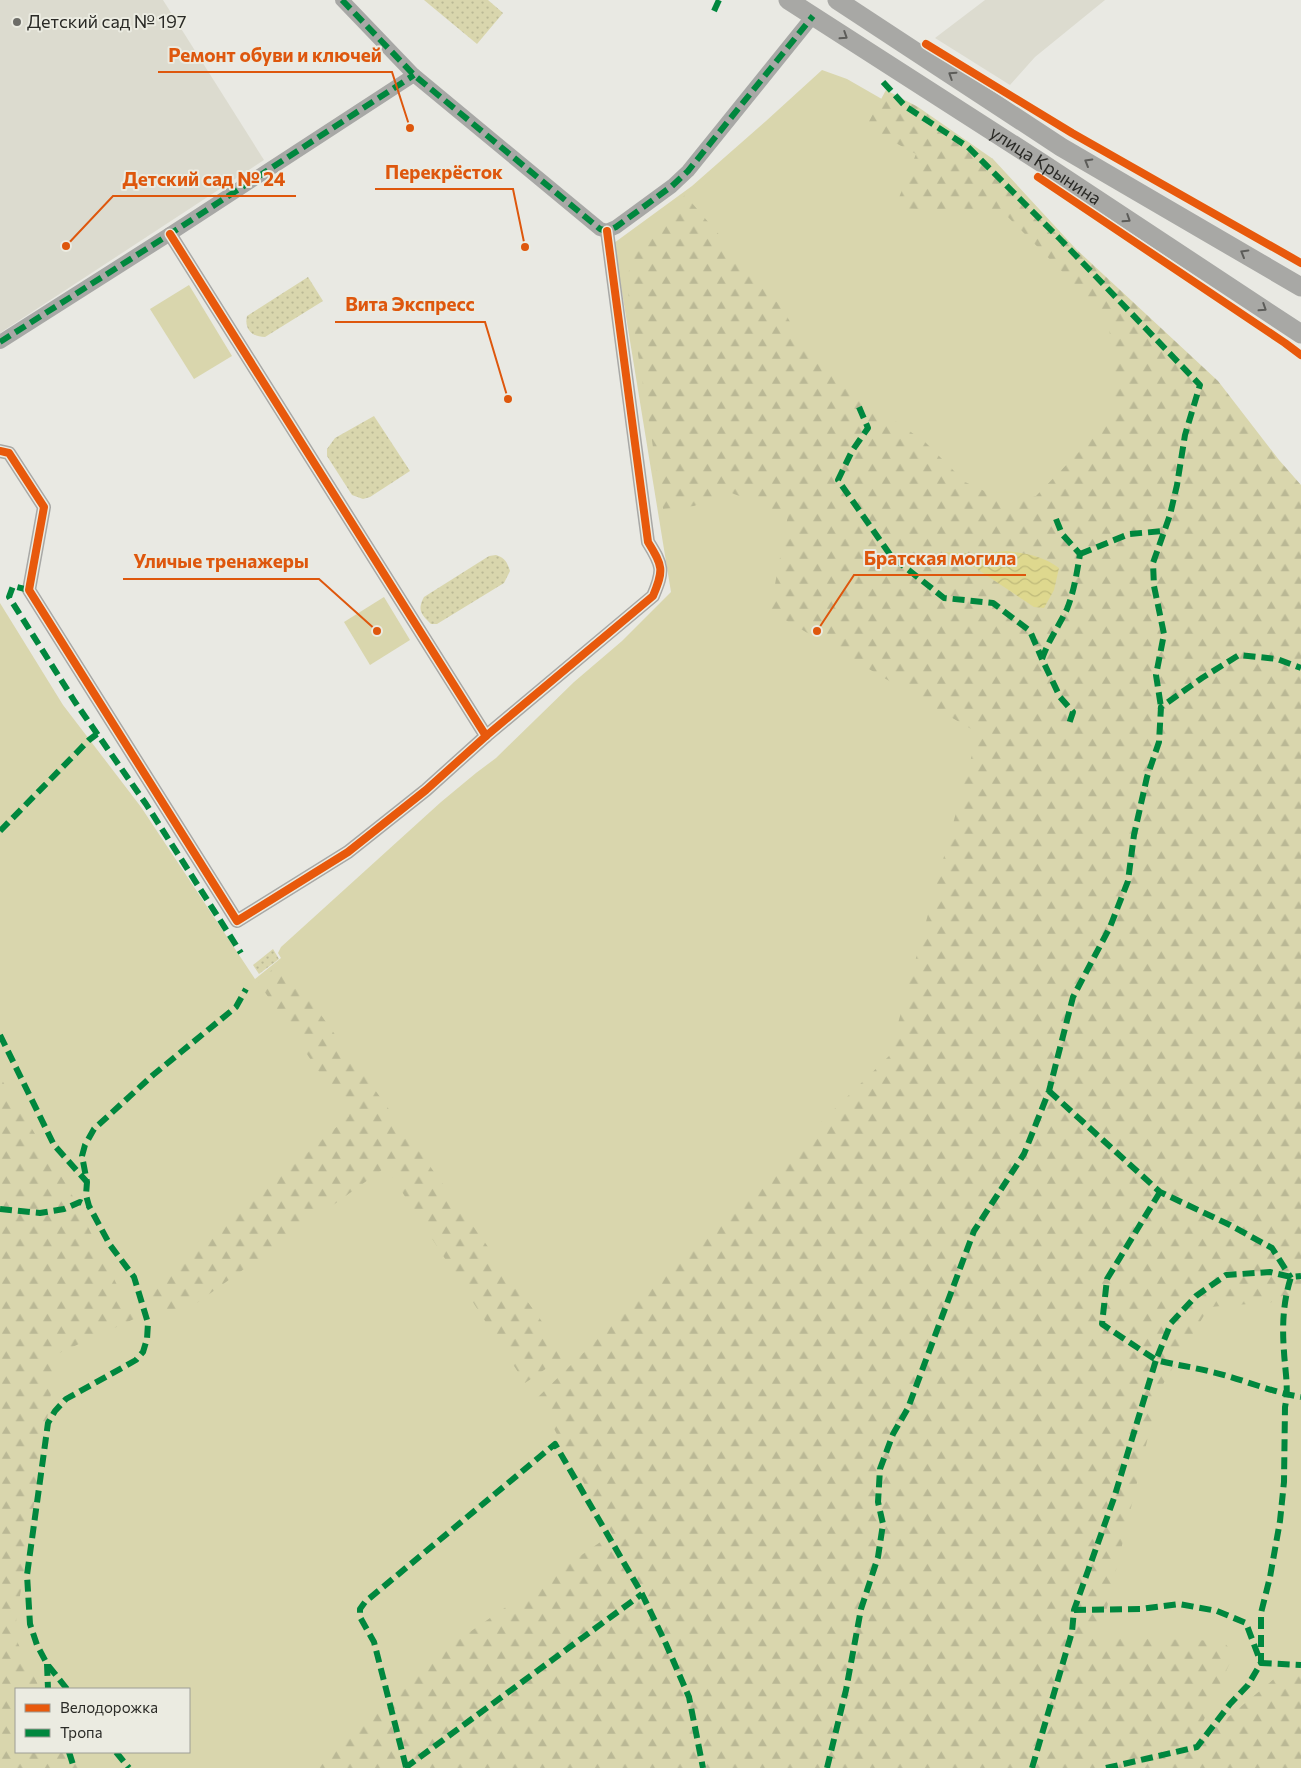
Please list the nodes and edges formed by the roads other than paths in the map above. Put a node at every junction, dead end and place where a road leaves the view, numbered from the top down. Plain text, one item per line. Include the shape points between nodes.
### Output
1 (342, 0) edge
2 (788, 0) edge
3 (837, 0) edge
4 (813, 16) junction
5 (414, 75) junction
6 (607, 231) junction
7 (170, 234) junction
8 (1301, 287) edge
9 (1301, 334) edge
10 (0, 342) edge
11 (0, 451) edge
12 (486, 736) junction

1 - 5 street
2 - 4 main road, улица Крынина
8 -> 3 main road, улица Крынина via 1062,147
4 - 6 street via 688,172
4 -> 9 main road, улица Крынина
5 - 6 street via 600,230
5 - 7 street
6 - 12 street via 648,542 660,561 660,578 653,596
7 - 10 street
7 - 12 street
11 - 12 street via 9,453 44,507 29,590 237,921 348,852 426,790

